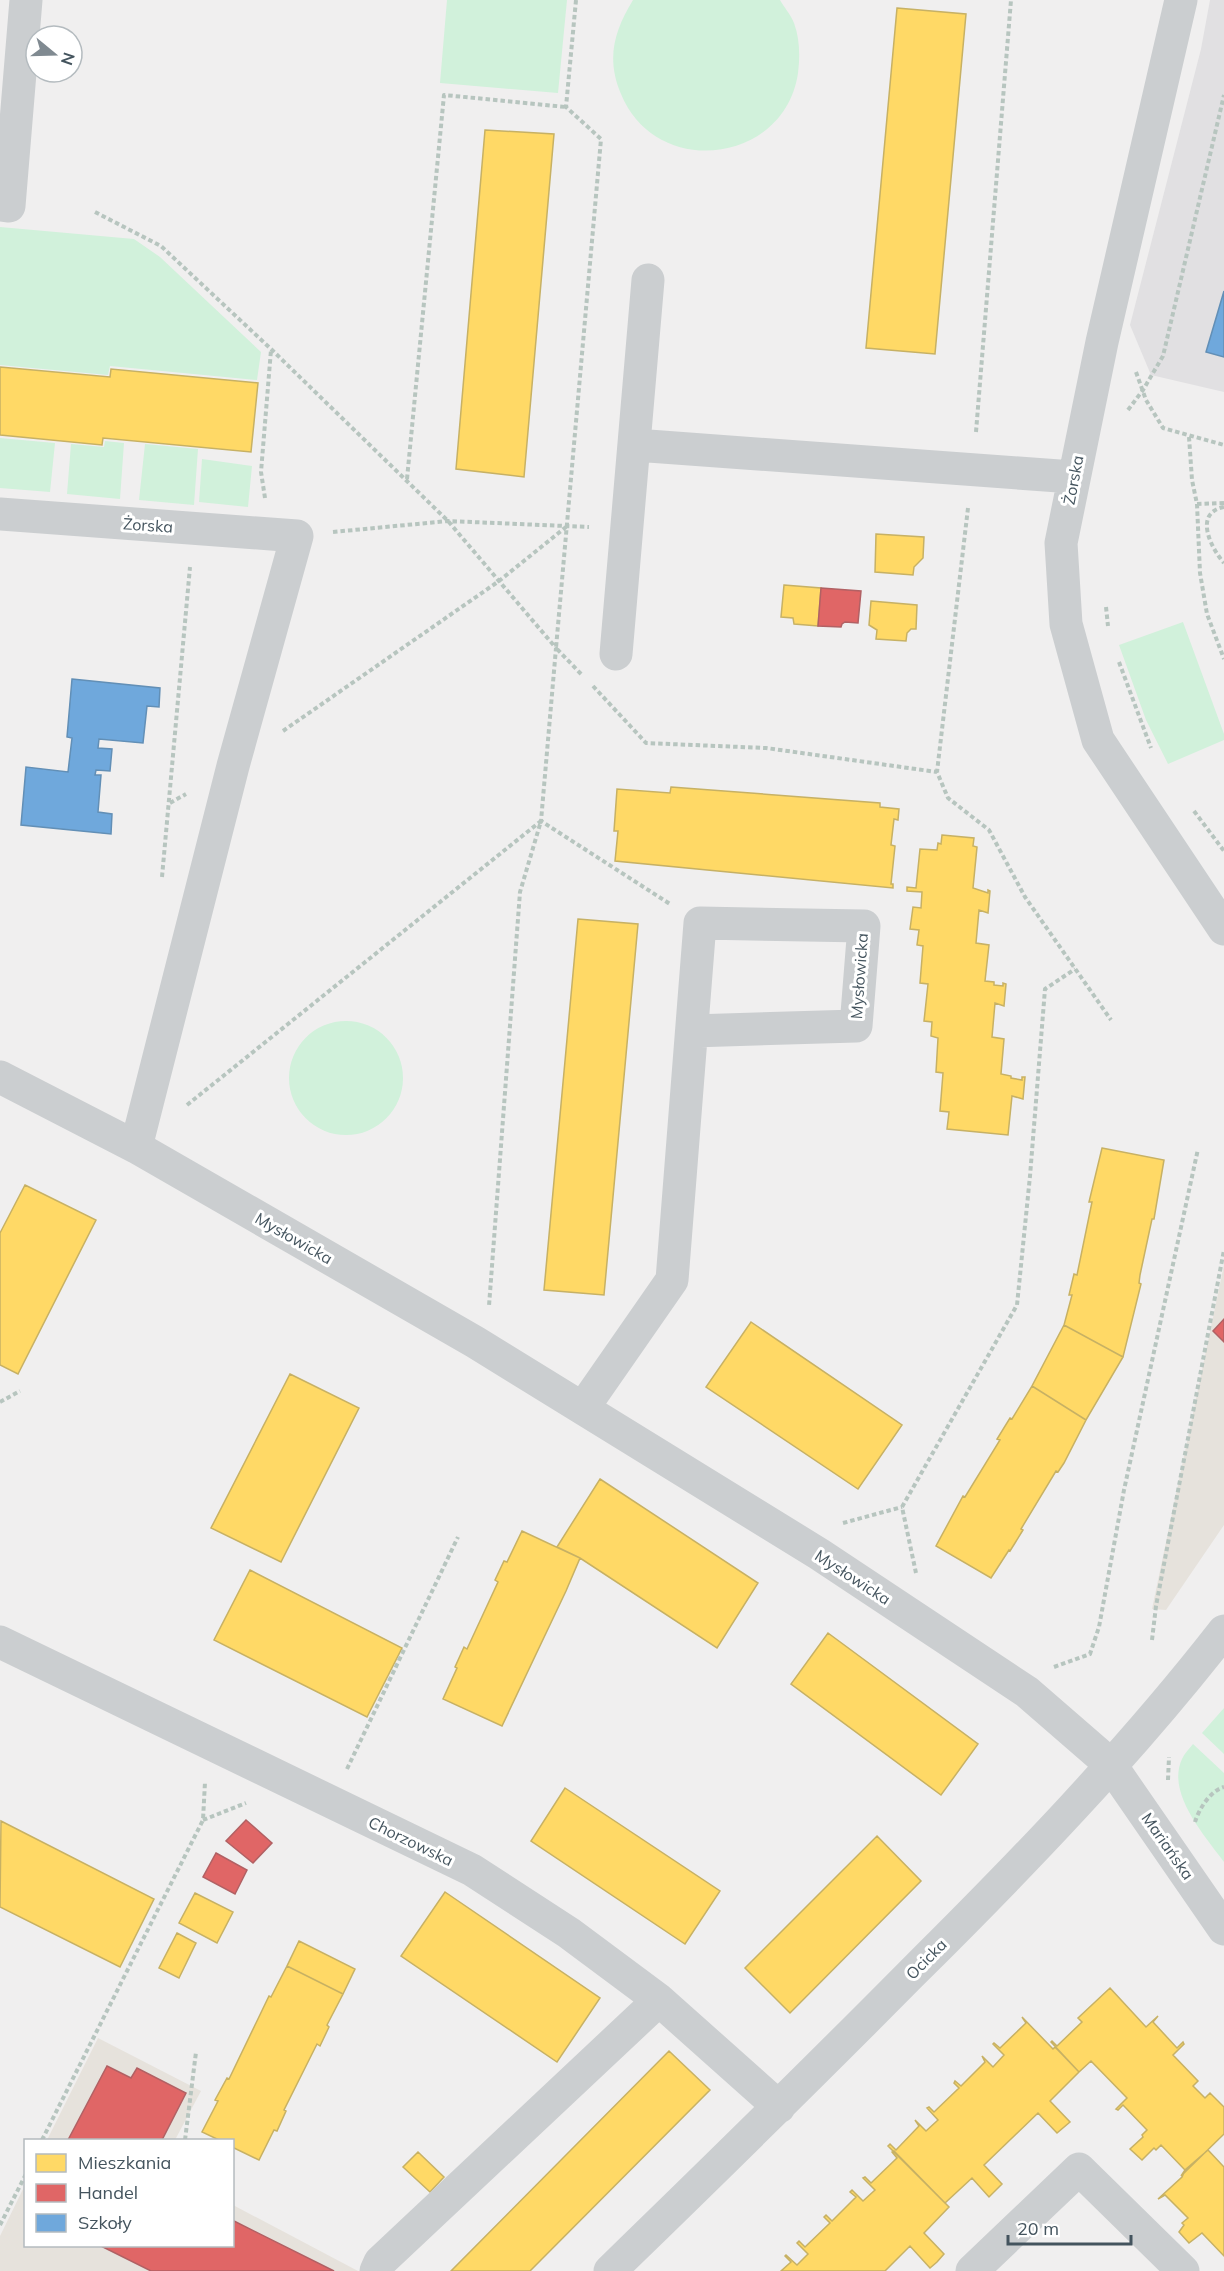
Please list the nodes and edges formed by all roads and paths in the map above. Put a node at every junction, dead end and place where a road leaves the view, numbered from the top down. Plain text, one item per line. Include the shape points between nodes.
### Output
1 (26, 0) edge
2 (576, 0) edge
3 (1011, 0) edge
4 (1181, 0) edge
5 (1224, 95) edge
6 (567, 107) junction
7 (4, 206) edge
8 (95, 212) dead end
9 (648, 280) dead end
10 (271, 349) junction
11 (1136, 369) dead end
12 (1143, 390) junction
13 (1124, 415) dead end
14 (1189, 437) junction
15 (635, 445) junction
16 (1224, 445) edge
17 (973, 469) junction
18 (1073, 477) junction
19 (407, 480) junction
20 (1197, 504) junction
21 (1224, 505) edge
22 (0, 514) edge
23 (448, 521) junction
24 (567, 526) junction
25 (194, 528) junction
26 (284, 535) junction
27 (1224, 563) edge
28 (499, 581) junction
29 (1105, 598) dead end
30 (1109, 630) dead end
31 (556, 648) junction
32 (616, 654) dead end
33 (1224, 659) edge
34 (1118, 662) dead end
35 (281, 733) dead end
36 (1155, 759) dead end
37 (938, 772) junction
38 (1190, 805) dead end
39 (541, 821) junction
40 (1224, 851) edge
41 (162, 877) dead end
42 (700, 923) junction
43 (1224, 929) edge
44 (1075, 969) junction
45 (1111, 1020) dead end
46 (692, 1031) junction
47 (0, 1077) edge
48 (182, 1110) dead end
49 (136, 1147) junction
50 (1198, 1149) dead end
51 (1224, 1251) edge
52 (475, 1342) junction
53 (20, 1390) dead end
54 (0, 1402) edge
55 (583, 1408) junction
56 (458, 1537) dead end
57 (917, 1574) dead end
58 (1224, 1631) edge
59 (1152, 1640) dead end
60 (0, 1642) edge
61 (1052, 1667) dead end
62 (207, 1743) junction
63 (1172, 1751) dead end
64 (1110, 1764) junction
65 (1224, 1787) edge
66 (1169, 1788) dead end
67 (332, 1803) junction
68 (1192, 1832) dead end
69 (1224, 1929) edge
70 (659, 2000) junction
71 (196, 2052) dead end
72 (779, 2107) junction
73 (43, 2139) edge
74 (185, 2139) edge
75 (24, 2178) edge
76 (0, 2225) edge
77 (376, 2271) edge
78 (610, 2271) edge
79 (972, 2271) edge
80 (1183, 2271) edge

1 - 7 street
2 - 6 path
3 - 17 path
4 - 18 street, Żorska
5 - 12 path via 1163,356
6 - 19 path via 444,95
6 - 24 path via 601,139
8 - 10 path via 161,246
9 - 15 street
10 - 19 path
10 - 26 path via 261,472
11 - 12 path
12 - 13 path
12 - 14 path via 1163,428
14 - 16 path
14 - 20 path
15 - 17 street
15 - 32 street
17 - 18 street
17 - 37 path
18 - 43 street, Żorska via 1061,543 1066,624 1098,740
19 - 23 path
20 - 21 path
20 - 33 path via 1200,573 1207,614
21 - 27 path via 1207,517 1207,525 1214,548
22 - 25 street, Żorska
23 - 24 path
23 - 26 path
23 - 28 path
24 - 28 path
24 - 31 path
25 - 26 street, Żorska
25 - 41 path
26 - 49 street via 230,777
28 - 31 path
28 - 35 path
29 - 30 path
31 - 37 path via 646,743 766,748
31 - 39 path
34 - 36 path
37 - 44 path via 948,798 989,830 1025,897
38 - 40 path
39 - 42 path
39 - 48 path
39 - 52 path via 520,892 488,1318
42 - 46 street
42 - 46 street, Mysłowicka via 864,926 856,1026
44 - 45 path
44 - 57 path via 1045,989 1017,1305 902,1507
46 - 55 street via 672,1280
47 - 49 street, Mysłowicka
49 - 52 street, Mysłowicka
50 - 61 path via 1124,1490 1099,1627 1090,1654
51 - 59 path via 1155,1606
52 - 55 street, Mysłowicka
53 - 54 path
55 - 64 street, Mysłowicka via 819,1554 1027,1692
56 - 67 path
58 - 64 street, Ocicka
60 - 62 street, Chorzowska
62 - 67 street, Chorzowska
62 - 73 path via 203,1820
63 - 66 path
64 - 69 street, Mariańska
64 - 72 street, Ocicka via 1012,1873
65 - 68 path via 1205,1802
67 - 70 street, Chorzowska via 472,1870 569,1933
70 - 72 street, Chorzowska
70 - 77 street via 380,2262
71 - 74 path
72 - 78 street, Ocicka
75 - 76 path
79 - 80 street via 1079,2169

